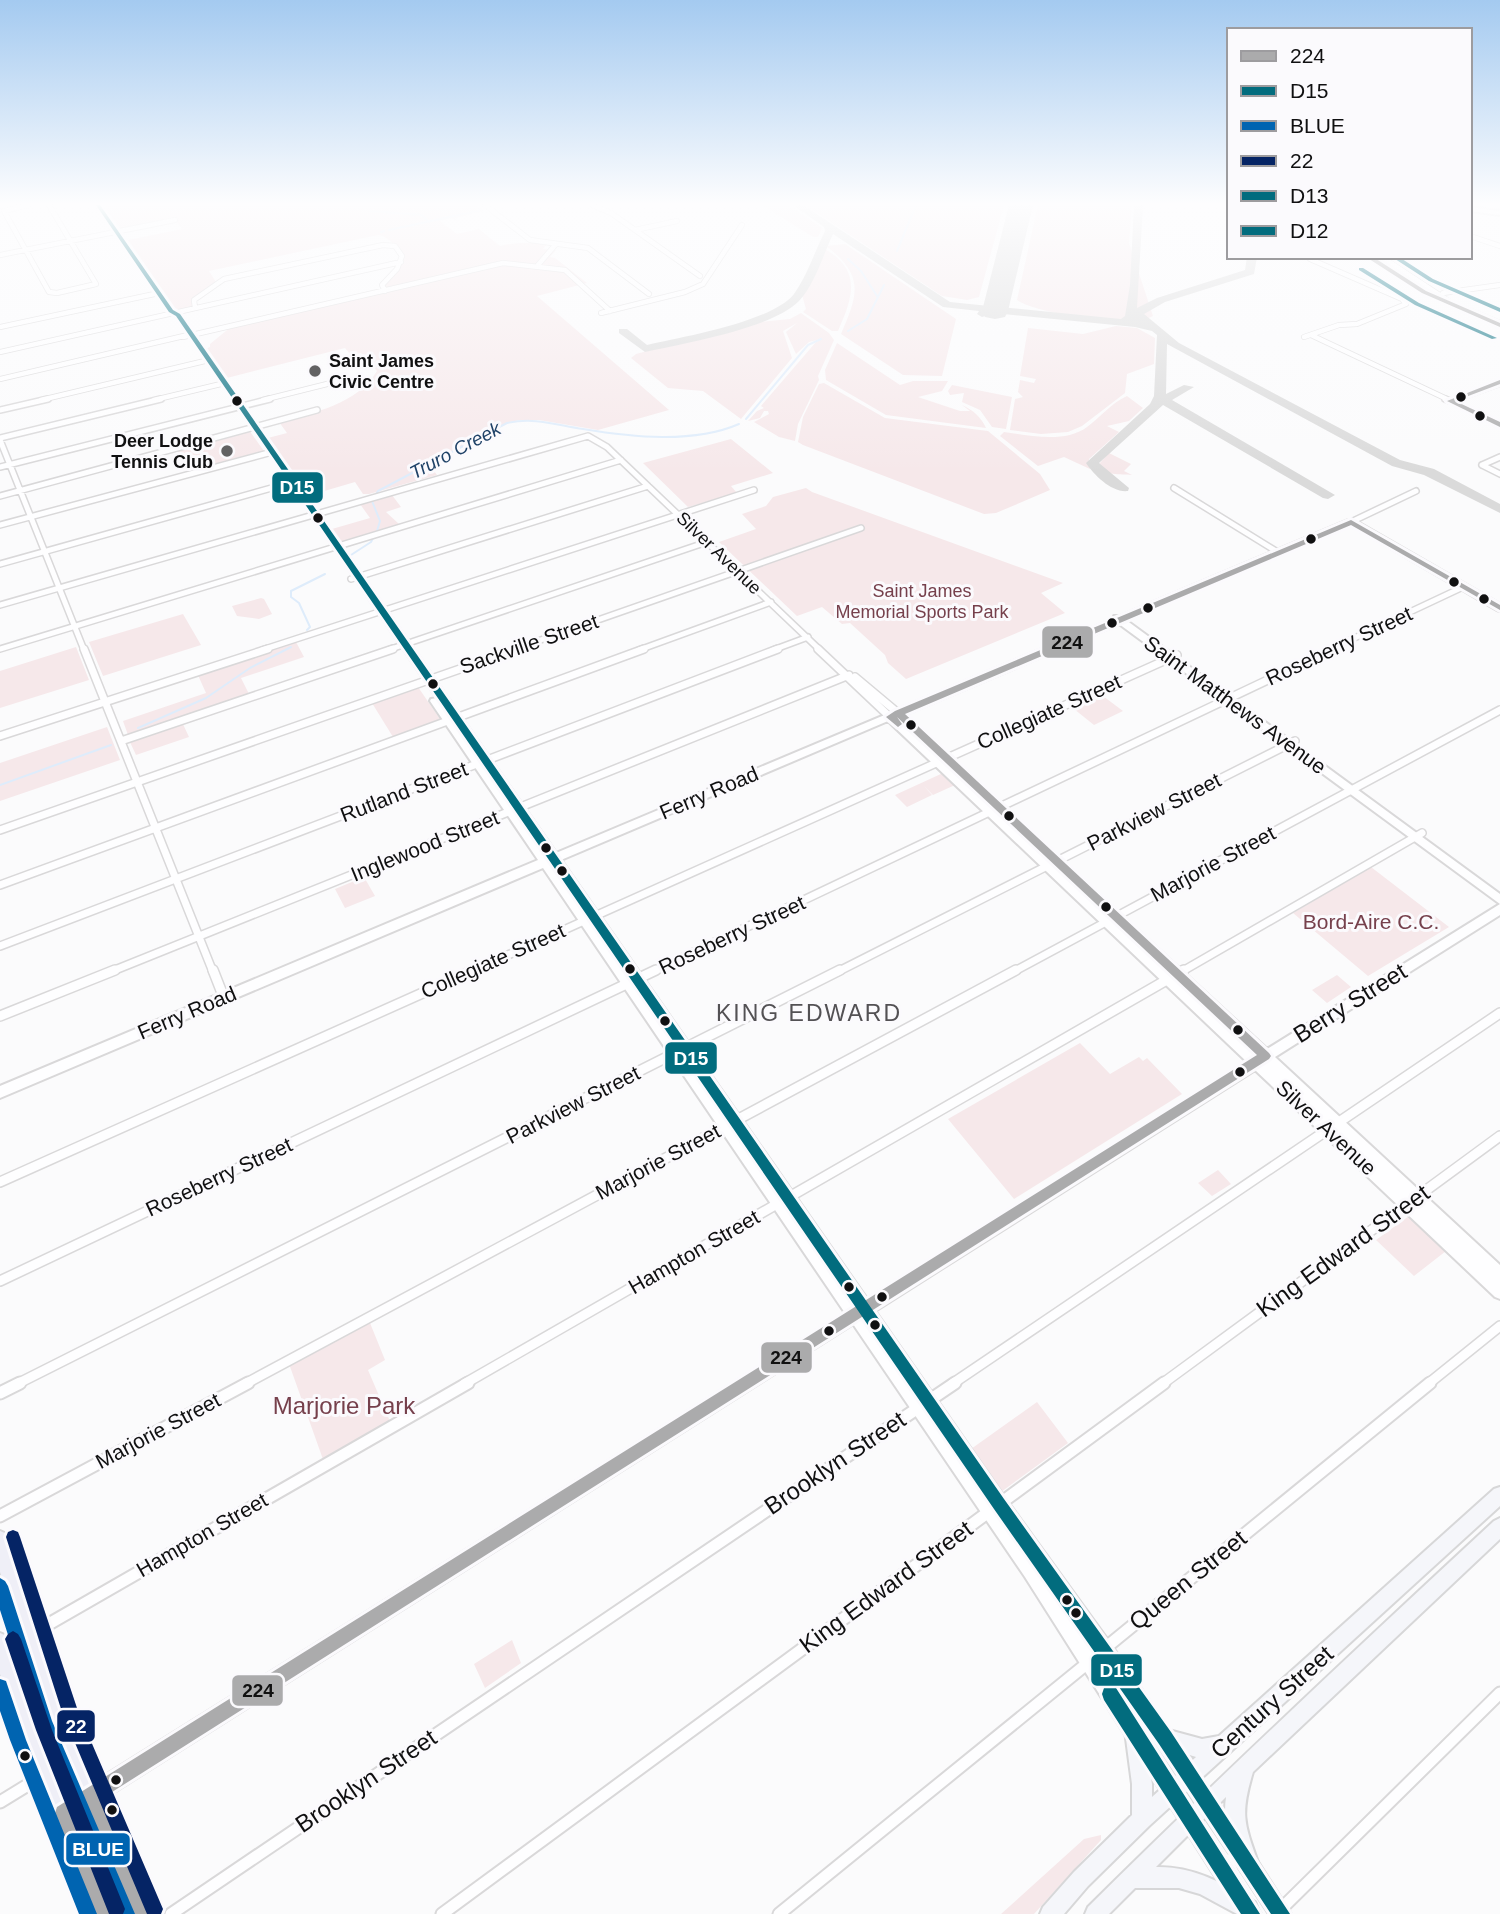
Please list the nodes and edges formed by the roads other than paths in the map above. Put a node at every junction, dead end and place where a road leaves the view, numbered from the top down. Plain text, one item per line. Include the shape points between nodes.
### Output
1 (153, 294) edge
2 (160, 294) edge
3 (202, 294) edge
4 (256, 294) edge
5 (370, 294) edge
6 (592, 294) edge
7 (668, 294) edge
8 (1387, 294) edge
9 (1429, 294) edge
10 (1438, 294) edge
11 (1441, 296) joint
12 (195, 308) junction
13 (1460, 308) junction
14 (610, 311) junction
15 (173, 313) junction
16 (601, 313) dead end
17 (1500, 325) edge
18 (0, 327) edge
19 (1311, 335) junction
20 (188, 336) junction
21 (1304, 337) dead end
22 (0, 352) edge
23 (206, 360) junction
24 (0, 379) edge
25 (343, 380) dead end
26 (1500, 382) edge
27 (222, 383) junction
28 (1451, 401) junction
29 (237, 407) junction
30 (0, 410) edge
31 (317, 410) dead end
32 (1500, 425) edge
33 (253, 429) junction
34 (0, 439) edge
35 (269, 453) junction
36 (1500, 457) edge
37 (621, 460) junction
38 (10, 465) junction
39 (0, 467) edge
40 (1500, 474) edge
41 (289, 481) junction
42 (648, 486) junction
43 (1174, 488) dead end
44 (20, 490) junction
45 (754, 490) dead end
46 (1416, 491) dead end
47 (0, 496) edge
48 (311, 514) junction
49 (679, 514) junction
50 (31, 517) junction
51 (1351, 522) junction
52 (0, 525) edge
53 (861, 528) dead end
54 (708, 542) junction
55 (334, 547) junction
56 (44, 550) junction
57 (1279, 553) junction
58 (0, 562) edge
59 (738, 571) junction
60 (355, 578) junction
61 (1463, 587) junction
62 (59, 588) junction
63 (771, 603) junction
64 (0, 605) edge
65 (1500, 608) edge
66 (379, 613) junction
67 (1123, 619) junction
68 (75, 626) junction
69 (808, 637) junction
70 (401, 646) junction
71 (0, 649) edge
72 (1174, 656) junction
73 (849, 675) junction
74 (426, 680) junction
75 (1231, 698) junction
76 (105, 702) junction
77 (1500, 710) edge
78 (894, 715) junction
79 (452, 720) junction
80 (0, 736) edge
81 (121, 741) junction
82 (1292, 743) junction
83 (942, 760) junction
84 (482, 762) junction
85 (137, 782) junction
86 (1354, 788) junction
87 (515, 809) junction
88 (995, 810) junction
89 (156, 828) junction
90 (0, 830) edge
91 (1418, 835) junction
92 (553, 856) junction
93 (1052, 863) junction
94 (176, 880) junction
95 (0, 885) edge
96 (1500, 891) edge
97 (1500, 900) edge
98 (1500, 909) edge
99 (589, 918) junction
100 (1111, 918) junction
101 (199, 936) junction
102 (0, 946) edge
103 (1173, 977) junction
104 (633, 982) junction
105 (224, 998) junction
106 (1500, 1013) edge
107 (0, 1016) edge
108 (680, 1051) junction
109 (1260, 1059) junction
110 (0, 1092) edge
111 (730, 1123) junction
112 (1332, 1126) junction
113 (1500, 1136) edge
114 (0, 1182) edge
115 (783, 1201) junction
116 (1412, 1201) junction
117 (1500, 1275) edge
118 (0, 1280) edge
119 (1500, 1292) edge
120 (860, 1311) junction
121 (1500, 1326) edge
122 (0, 1393) edge
123 (923, 1404) junction
124 (1500, 1495) edge
125 (994, 1507) junction
126 (0, 1516) edge
127 (1500, 1527) edge
128 (0, 1541) edge
129 (29, 1635) junction
130 (1, 1648) edge
131 (1104, 1649) junction
132 (1089, 1662) junction
133 (1500, 1693) edge
134 (1134, 1731) junction
135 (1165, 1738) junction
136 (1224, 1744) junction
137 (1247, 1765) junction
138 (46, 1773) junction
139 (1190, 1776) junction
140 (1173, 1791) junction
141 (91, 1796) junction
142 (0, 1802) edge
143 (1208, 1802) junction
144 (63, 1813) junction
145 (1191, 1818) junction
146 (1142, 1819) junction
147 (1249, 1865) junction
148 (1128, 1879) junction
149 (131, 1891) junction
150 (1249, 1912) edge
151 (1280, 1912) edge
152 (100, 1913) edge
153 (141, 1914) edge
154 (171, 1914) edge
155 (442, 1914) edge
156 (779, 1914) edge
157 (1049, 1914) edge
158 (1095, 1914) edge

1 - 18 street
2 - 15 main road
3 - 12 street via 194,300
4 - 12 street
5 - 20 street
6 - 14 street
7 - 14 street
8 - 19 street via 1406,303 1403,308
9 - 13 main road
10 - 11 street
11 - 13 street
12 - 15 street
13 - 17 main road
14 - 16 street
15 - 20 main road
15 - 22 street
19 - 21 street
19 - 28 street
20 - 23 main road
20 - 24 street
23 - 27 main road
23 - 30 street
25 - 29 street
26 - 28 main road
27 - 29 main road
27 - 34 street
28 - 32 main road
29 - 33 main road
29 - 38 street
31 - 33 street
33 - 35 main road
33 - 44 street
34 - 38 street
35 - 41 main road
35 - 50 street
36 - 40 street via 1482,465
37 - 42 street, Silver Avenue
37 - 48 street, Silver Avenue via 588,436
37 - 55 street
38 - 39 street
38 - 44 street
41 - 48 main road
41 - 56 street
42 - 49 street, Silver Avenue
42 - 60 street
43 - 57 street
44 - 47 street
44 - 50 street
45 - 49 street
46 - 51 street, Ferry Road
48 - 55 main road
48 - 62 street
49 - 54 street, Silver Avenue
49 - 66 street
50 - 52 street
50 - 56 street
51 - 57 main road, Ferry Road
51 - 61 main road
53 - 59 street, Sackville Street
54 - 59 street, Silver Avenue
54 - 70 street
55 - 60 main road
55 - 68 street
56 - 58 street
56 - 62 street
57 - 67 main road, Ferry Road
59 - 63 street, Silver Avenue
59 - 74 street, Sackville Street
60 - 66 main road
61 - 65 main road
61 - 75 street, Roseberry Street
62 - 64 street
62 - 68 street
63 - 69 street, Silver Avenue
63 - 79 street
66 - 70 main road
66 - 76 street
67 - 72 main road, Saint Matthews Avenue
67 - 78 main road, Ferry Road
68 - 71 street
68 - 76 street
69 - 73 street, Silver Avenue
69 - 84 street, Rutland Street
70 - 74 main road
70 - 81 street
72 - 75 main road, Saint Matthews Avenue
72 - 83 street, Collegiate Street
73 - 78 street, Silver Avenue
73 - 87 street, Inglewood Street
74 - 79 main road
74 - 85 street, Sackville Street
75 - 82 main road, Saint Matthews Avenue
75 - 88 street, Roseberry Street
76 - 80 street
76 - 81 street
77 - 86 street, Marjorie Street
78 - 83 main road, Silver Avenue
78 - 92 main road, Ferry Road
79 - 84 main road
79 - 89 street
81 - 85 street
82 - 86 main road, Saint Matthews Avenue
82 - 93 street, Parkview Street
83 - 88 main road, Silver Avenue
83 - 99 street, Collegiate Street
84 - 87 main road
84 - 94 street, Rutland Street
85 - 89 street
85 - 90 street, Sackville Street
86 - 91 main road, Saint Matthews Avenue
86 - 100 street, Marjorie Street
87 - 92 main road
87 - 101 street, Inglewood Street
88 - 93 main road, Silver Avenue
88 - 104 street, Roseberry Street
89 - 94 street
89 - 95 street
91 - 96 main road, Saint Matthews Avenue
91 - 97 main road, Saint Matthews Avenue
91 - 103 street, Hampton Street
92 - 99 main road
92 - 105 main road, Ferry Road
93 - 100 main road, Silver Avenue
93 - 108 street, Parkview Street
94 - 101 street
94 - 102 street, Rutland Street
98 - 109 main road, Berry Street
99 - 104 main road
99 - 114 street, Collegiate Street
100 - 103 main road, Silver Avenue
100 - 111 street, Marjorie Street
101 - 105 street
101 - 107 street, Inglewood Street
103 - 109 main road, Silver Avenue
103 - 115 street, Hampton Street
104 - 108 main road
104 - 118 street, Roseberry Street
105 - 110 main road, Ferry Road
106 - 112 street, Brooklyn Street
108 - 111 main road
108 - 122 street, Parkview Street
109 - 112 main road, Silver Avenue
109 - 120 main road, Berry Street
111 - 115 main road
111 - 126 street, Marjorie Street
112 - 116 main road, Silver Avenue
112 - 123 street, Brooklyn Street
113 - 116 street, King Edward Street
115 - 120 main road
115 - 129 street, Hampton Street
116 - 117 main road, Silver Avenue
116 - 119 main road, Silver Avenue
116 - 125 street, King Edward Street
120 - 123 main road
120 - 141 main road, Berry Street
121 - 131 street, Queen Street
123 - 125 main road
123 - 154 street, Brooklyn Street
124 - 136 main road, Century Street
125 - 131 main road
125 - 132 main road
125 - 155 street, King Edward Street
127 - 137 main road, Century Street
128 - 129 highway
129 - 130 street, Hampton Street
129 - 141 highway
130 - 138 highway
131 - 132 street, Queen Street
131 - 135 main road
132 - 134 main road
132 - 156 street, Queen Street
133 - 151 street
134 - 140 main road
134 - 146 main road
135 - 136 main road via 1202,1749
135 - 139 main road
136 - 139 main road, Century Street
137 - 143 main road, Century Street
137 - 147 main road via 1234,1797 1234,1818
138 - 142 street
138 - 144 highway
139 - 140 main road, Century Street
139 - 143 main road
140 - 145 main road
140 - 146 main road, Century Street
141 - 144 main road, Berry Street
141 - 149 highway
143 - 145 main road, Century Street
143 - 147 main road
144 - 152 highway
145 - 148 main road, Century Street
145 - 150 main road
146 - 157 main road, Century Street
147 - 151 main road
148 - 150 main road via 1159,1875 1192,1879
148 - 158 main road, Century Street
149 - 152 street
149 - 153 highway

